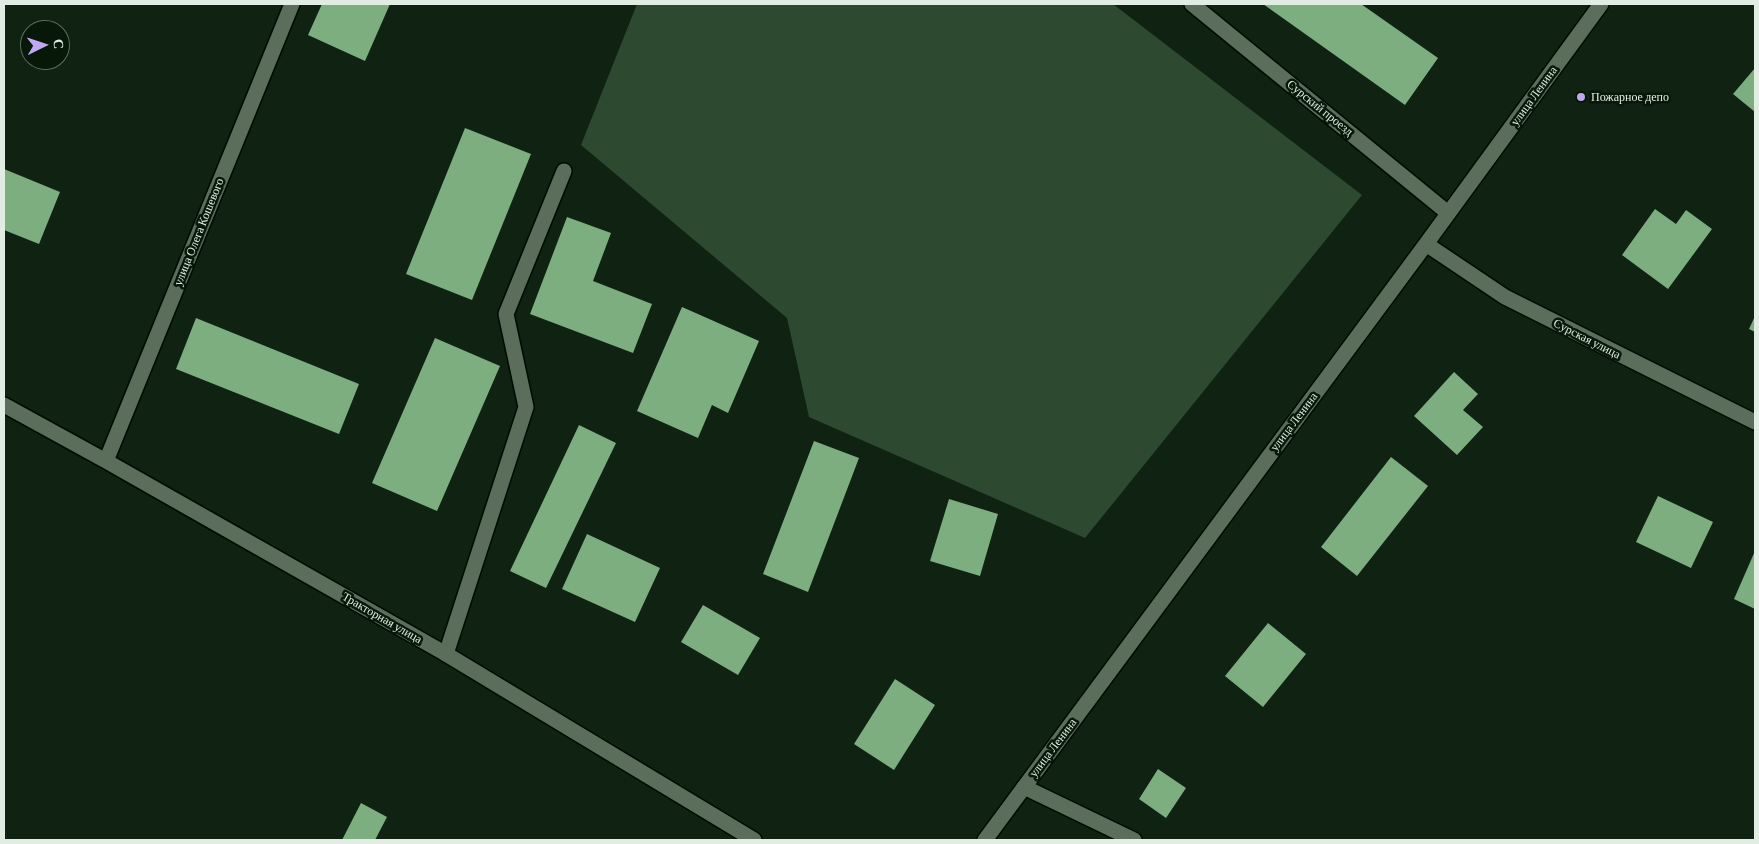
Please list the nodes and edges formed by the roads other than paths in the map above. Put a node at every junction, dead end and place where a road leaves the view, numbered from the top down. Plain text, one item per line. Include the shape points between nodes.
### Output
1 (292, 4) edge
2 (1192, 4) edge
3 (1601, 4) edge
4 (564, 171) dead end
5 (1448, 213) junction
6 (1426, 244) junction
7 (4, 405) edge
8 (1755, 422) edge
9 (106, 461) junction
10 (446, 654) junction
11 (1024, 787) junction
12 (754, 840) edge
13 (985, 840) edge
14 (1134, 840) edge

1 - 9 street, улица Олега Кошевого
2 - 5 street, Сурский проезд
3 - 5 street, улица Ленина
4 - 10 street via 506,314 526,407
5 - 6 street, улица Ленина
6 - 8 street, Сурская улица via 1505,297
6 - 11 street, улица Ленина
7 - 9 street, Тракторная улица
9 - 10 street, Тракторная улица
10 - 12 street, Тракторная улица
11 - 13 street, улица Ленина
11 - 14 street

